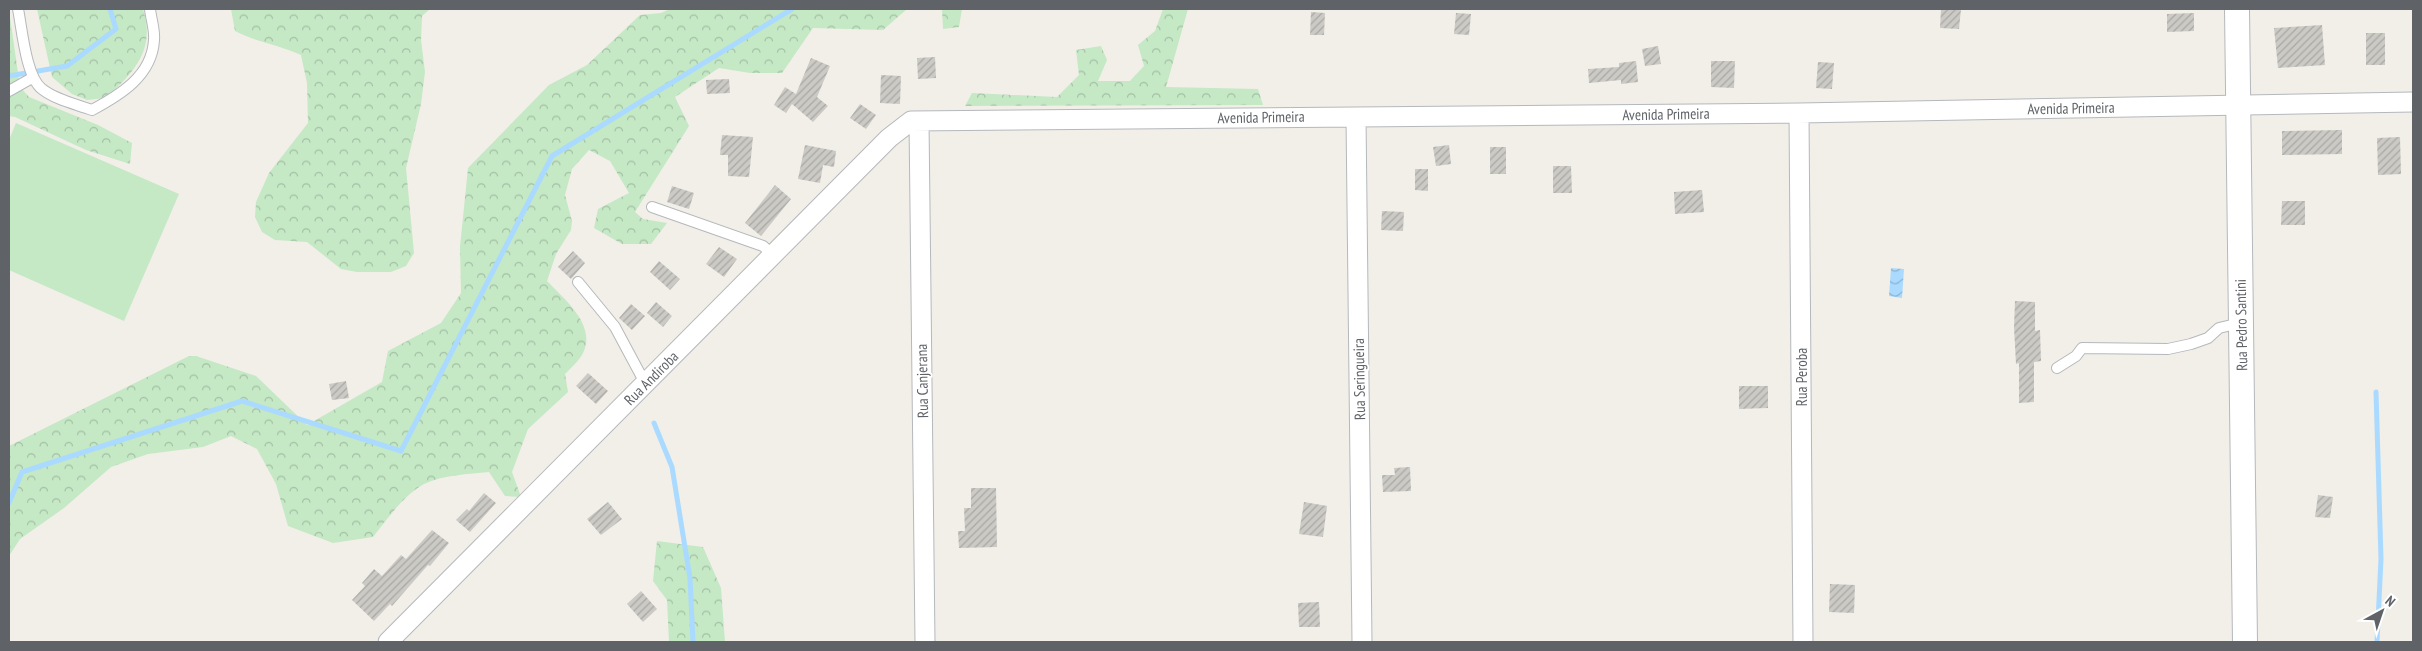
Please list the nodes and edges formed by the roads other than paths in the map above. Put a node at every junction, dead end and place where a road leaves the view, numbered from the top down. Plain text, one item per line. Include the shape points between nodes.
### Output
1 (18, 9) edge
2 (150, 9) edge
3 (2236, 9) edge
4 (32, 78) junction
5 (9, 92) edge
6 (2413, 102) edge
7 (2238, 106) junction
8 (1799, 113) junction
9 (1356, 117) junction
10 (919, 120) junction
11 (652, 206) dead end
12 (773, 255) junction
13 (578, 282) dead end
14 (2241, 323) junction
15 (2057, 368) dead end
16 (646, 384) junction
17 (388, 642) edge
18 (925, 642) edge
19 (1362, 642) edge
20 (1803, 642) edge
21 (2245, 642) edge

1 - 4 lane
2 - 4 lane via 154,40 147,68 123,94 92,110 48,93
3 - 7 street, Rua Pedro Santini
4 - 5 lane
6 - 7 street, Avenida Primeira
7 - 8 street, Avenida Primeira
7 - 14 street, Rua Pedro Santini
8 - 9 street, Avenida Primeira
8 - 20 street, Rua Peroba
9 - 10 street, Avenida Primeira
9 - 19 street, Rua Seringueira
10 - 12 street, Rua Andiroba via 912,121 889,138
10 - 18 street, Rua Canjerana
11 - 12 lane via 763,246
12 - 16 street, Rua Andiroba
13 - 16 lane via 615,327
14 - 15 lane via 2219,328 2208,338 2168,349 2082,348
14 - 21 street, Rua Pedro Santini
16 - 17 street, Rua Andiroba

